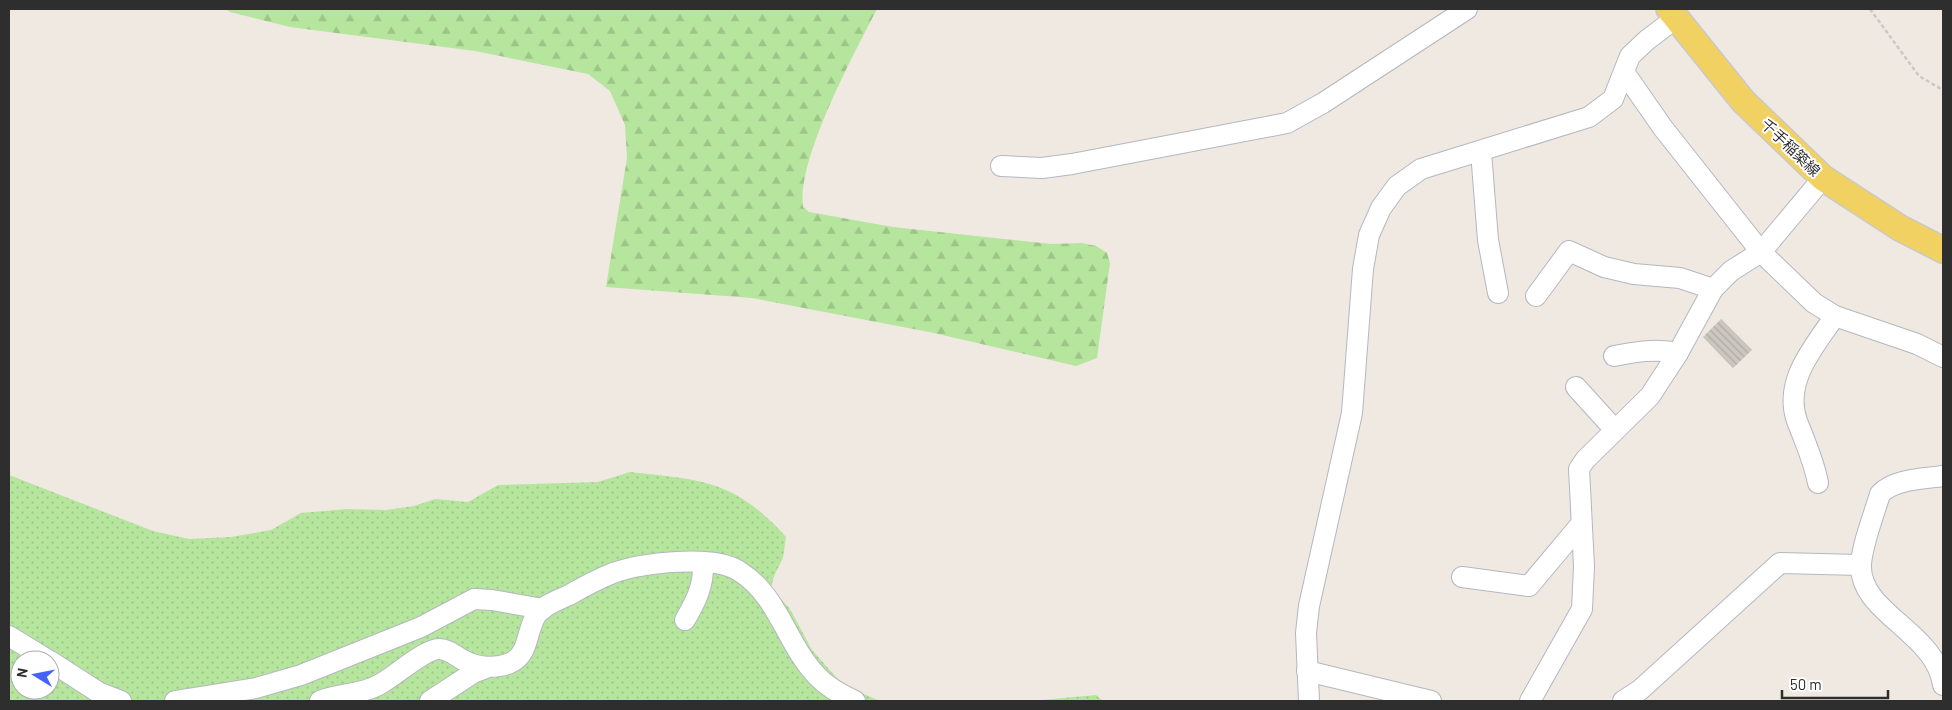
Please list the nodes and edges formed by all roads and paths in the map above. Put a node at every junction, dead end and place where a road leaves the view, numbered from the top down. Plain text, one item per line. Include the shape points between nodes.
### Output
1 (1467, 9) edge
2 (1870, 9) edge
3 (1672, 13) edge
4 (1624, 72) junction
5 (1943, 90) edge
6 (1481, 152) junction
7 (1001, 166) dead end
8 (1823, 178) junction
9 (1943, 250) edge
10 (1761, 252) junction
11 (1713, 289) junction
12 (1498, 293) dead end
13 (1536, 296) dead end
14 (1835, 316) junction
15 (1678, 353) junction
16 (1614, 356) dead end
17 (1943, 357) edge
18 (1576, 387) dead end
19 (1615, 430) junction
20 (1943, 476) edge
21 (1818, 483) dead end
22 (1581, 524) junction
23 (703, 562) junction
24 (1861, 565) junction
25 (1462, 577) dead end
26 (543, 609) junction
27 (685, 620) dead end
28 (9, 636) edge
29 (32, 650) edge
30 (60, 667) edge
31 (486, 668) junction
32 (1307, 671) junction
33 (1943, 685) edge
34 (1354, 692) edge
35 (1397, 697) edge
36 (121, 701) edge
37 (175, 701) edge
38 (320, 701) edge
39 (430, 701) edge
40 (855, 701) edge
41 (1309, 701) edge
42 (1430, 701) edge
43 (1530, 701) edge
44 (1623, 701) edge

1 - 7 street via 1288,123 1072,164 1042,168
2 - 5 path via 1919,76
3 - 4 street via 1630,56
3 - 8 main road, 千手稲築線 via 1744,101
4 - 6 street via 1613,99 1589,117
4 - 10 street via 1663,128
6 - 12 street via 1488,240
6 - 32 street via 1421,169 1397,186 1381,208 1369,234 1363,269 1352,413 1309,606
8 - 9 main road, 千手稲築線 via 1900,228
8 - 10 street
10 - 11 street via 1731,271
10 - 14 street via 1814,303
11 - 13 street via 1680,278 1634,274 1604,267 1570,251
11 - 15 street
14 - 17 street via 1917,344
14 - 21 street via 1799,371 1793,398 1796,419 1814,462
15 - 16 street via 1640,350
15 - 19 street via 1650,396
18 - 19 street
19 - 22 street via 1579,469
20 - 24 street via 1885,488 1880,494
22 - 25 street via 1529,586
22 - 43 street via 1582,609
23 - 26 street via 658,563 612,573
23 - 27 street via 703,582
23 - 40 street via 738,570 758,585 817,676 841,695
24 - 33 street via 1870,596 1928,650 1941,671
24 - 44 street via 1780,563 1640,690
26 - 31 street via 537,614 518,658
26 - 37 street via 474,599 421,627 301,675 256,688
28 - 29 street
30 - 36 street via 98,692
31 - 38 street via 440,649 428,651 379,685
31 - 39 street
32 - 34 street
32 - 41 street
34 - 35 street
35 - 42 street

